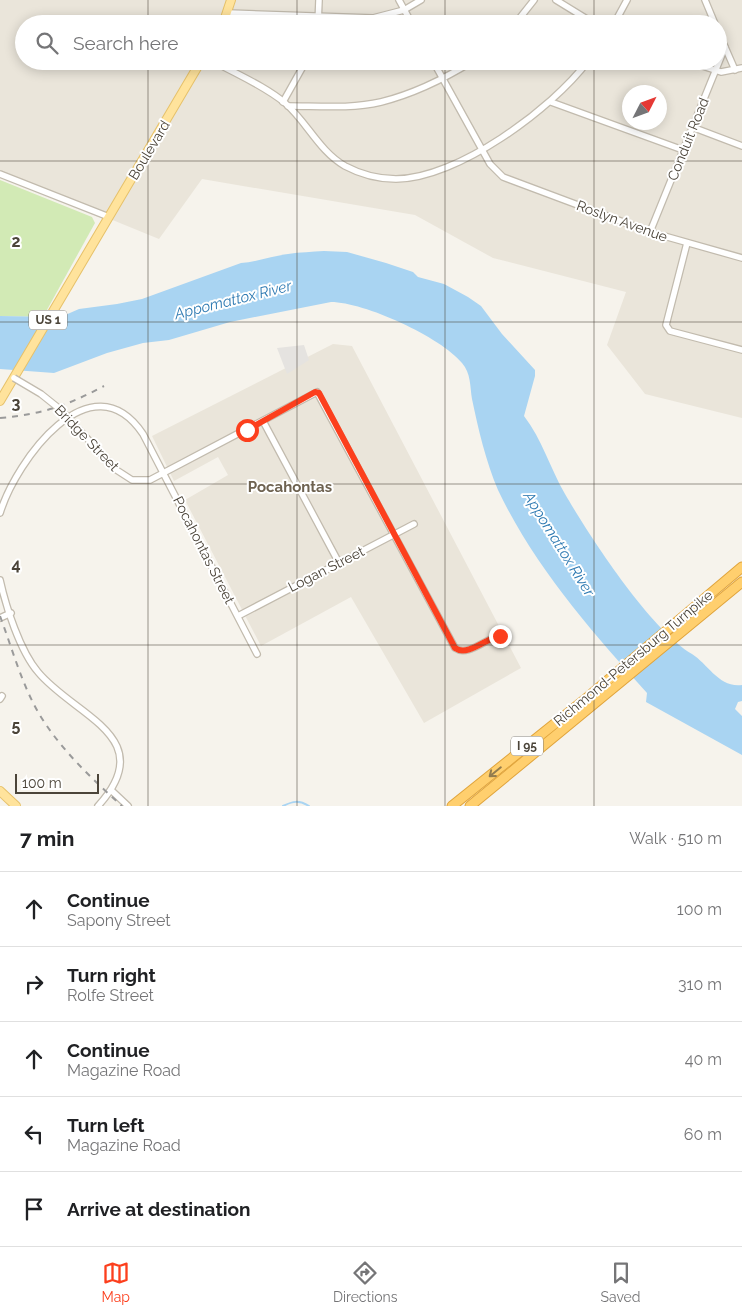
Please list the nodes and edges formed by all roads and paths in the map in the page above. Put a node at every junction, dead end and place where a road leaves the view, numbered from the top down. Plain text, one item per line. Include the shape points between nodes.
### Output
1 (231, 0) edge
2 (319, 0) edge
3 (399, 0) edge
4 (421, 0) edge
5 (534, 0) edge
6 (556, 0) edge
7 (627, 0) edge
8 (705, 0) edge
9 (404, 10) junction
10 (228, 13) joint
11 (250, 15) edge
12 (318, 15) edge
13 (385, 15) edge
14 (407, 15) edge
15 (523, 15) edge
16 (580, 15) edge
17 (619, 15) edge
18 (711, 15) edge
19 (727, 52) edge
20 (742, 68) edge
21 (196, 70) edge
22 (228, 70) edge
23 (302, 70) edge
24 (438, 70) edge
25 (459, 70) edge
26 (582, 70) edge
27 (710, 70) edge
28 (735, 70) junction
29 (715, 72) junction
30 (443, 80) junction
31 (551, 102) junction
32 (285, 104) junction
33 (692, 127) junction
34 (742, 146) edge
35 (683, 150) junction
36 (483, 151) junction
37 (0, 174) edge
38 (109, 217) junction
39 (650, 232) junction
40 (687, 244) junction
41 (742, 258) edge
42 (742, 350) edge
43 (14, 378) junction
44 (0, 401) edge
45 (264, 420) junction
46 (164, 474) junction
47 (0, 513) edge
48 (414, 524) dead end
49 (394, 534) junction
50 (339, 563) junction
51 (742, 567) edge
52 (0, 580) edge
53 (742, 582) edge
54 (11, 614) junction
55 (238, 616) junction
56 (0, 618) edge
57 (500, 636) dead end
58 (257, 654) dead end
59 (0, 791) edge
60 (112, 791) junction
61 (16, 806) edge
62 (98, 806) edge
63 (128, 806) edge
64 (452, 806) edge
65 (470, 806) edge

1 - 10 main road
2 - 12 street
3 - 9 street
4 - 9 street
5 - 15 street
6 - 16 street
7 - 17 street
8 - 18 street
9 - 13 street
9 - 14 street
10 - 11 street
19 - 28 street
20 - 28 street
21 - 38 main road, Boulevard / US 1
22 - 32 street
23 - 32 street
24 - 30 street
25 - 30 street
26 - 31 street
27 - 29 street
28 - 29 street
29 - 33 street, Conduit Road
30 - 32 street via 380,102 344,107
30 - 36 street
31 - 35 street
31 - 36 street
32 - 36 street via 321,146 344,165 365,175 396,179 429,173
33 - 34 street
33 - 35 street, Conduit Road
35 - 39 street, Conduit Road
36 - 39 street, Roslyn Avenue via 503,177
37 - 38 street
38 - 43 main road, Boulevard / US 1
39 - 40 street, Roslyn Avenue
40 - 41 street, Roslyn Avenue
40 - 42 street via 666,326 670,331
43 - 44 main road, US 1
43 - 46 street, Bridge Street, bridge via 42,394 61,410 115,469 132,480 142,482
45 - 46 street, Bridge Street
45 - 49 street, Bridge Street via 315,392 319,393
45 - 50 street
46 - 47 street, Pocahontas Street via 138,425 125,413 103,406 83,410 55,427 34,448 9,488
46 - 55 street, Pocahontas Street
48 - 49 street, Logan Street
49 - 50 street, Logan Street
49 - 57 street via 455,648 467,650
50 - 55 street, Logan Street
51 -> 64 highway, Richmond-Petersburg Turnpike / I 95
52 - 54 street
53 - 65 highway, Richmond-Petersburg Turnpike / I 95
54 - 56 street
54 - 60 street via 32,665 44,680 106,730 116,745 120,760 119,778
55 - 58 street, Pocahontas Street
59 - 61 main road
60 - 62 street
60 - 63 street

